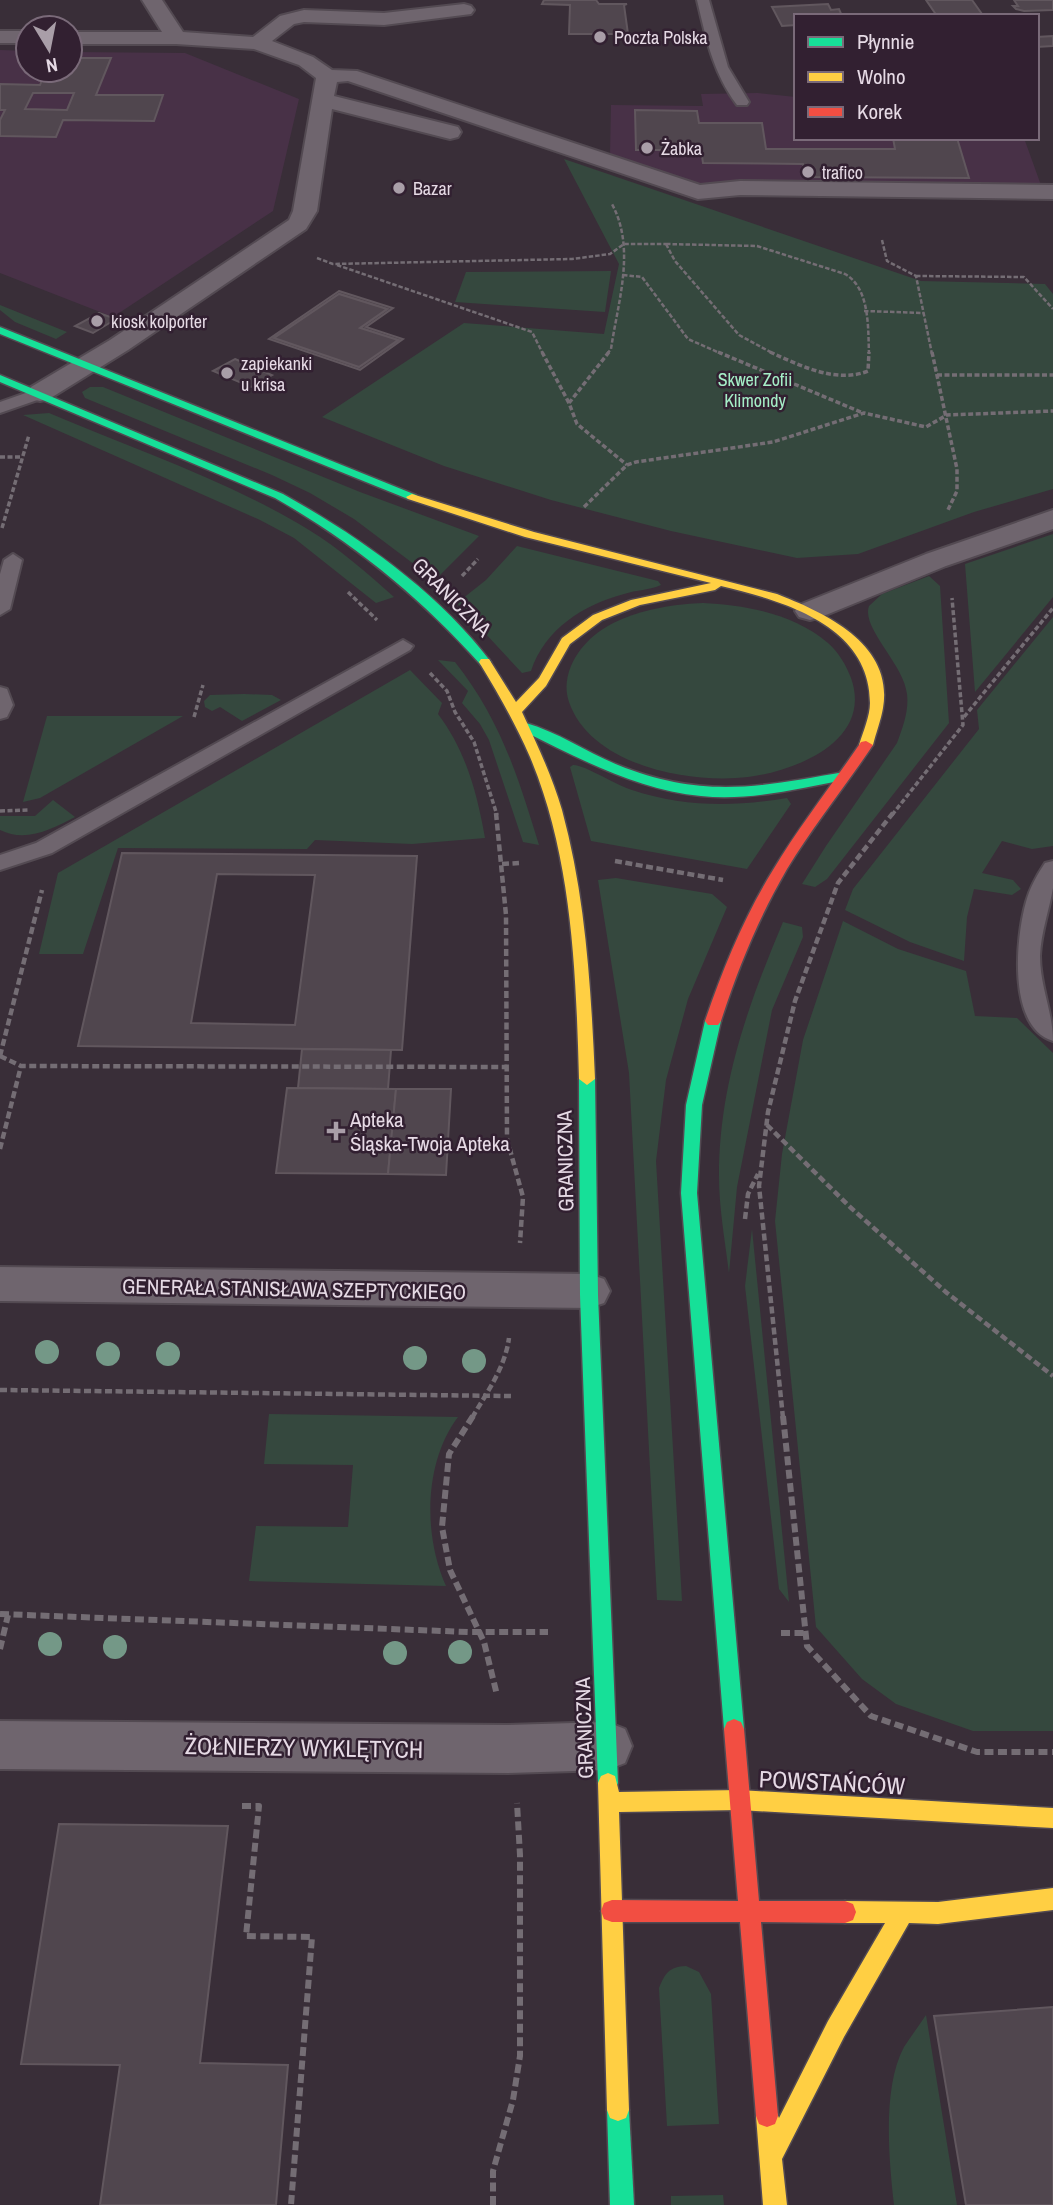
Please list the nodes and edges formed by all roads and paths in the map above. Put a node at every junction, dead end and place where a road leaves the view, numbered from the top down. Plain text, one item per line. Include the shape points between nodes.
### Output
1 (152, 0) edge
2 (703, 0) edge
3 (464, 10) dead end
4 (84, 38) edge
5 (176, 38) junction
6 (257, 43) junction
7 (325, 88) junction
8 (742, 102) dead end
9 (465, 136) dead end
10 (1053, 192) edge
11 (621, 221) dead end
12 (882, 240) dead end
13 (624, 244) junction
14 (666, 244) junction
15 (312, 256) dead end
16 (333, 264) junction
17 (623, 275) junction
18 (916, 276) junction
19 (1053, 309) edge
20 (864, 311) junction
21 (924, 313) junction
22 (0, 330) edge
23 (87, 366) junction
24 (937, 374) junction
25 (1053, 375) edge
26 (0, 378) edge
27 (40, 393) junction
28 (569, 403) junction
29 (0, 408) edge
30 (1053, 411) edge
31 (864, 414) junction
32 (947, 415) junction
33 (32, 428) dead end
34 (0, 457) edge
35 (23, 457) junction
36 (627, 465) junction
37 (576, 515) dead end
38 (943, 518) dead end
39 (1053, 519) edge
40 (0, 534) edge
41 (13, 561) dead end
42 (727, 584) junction
43 (345, 590) dead end
44 (1053, 608) edge
45 (0, 609) edge
46 (810, 611) junction
47 (403, 646) joint
48 (203, 685) dead end
49 (0, 693) edge
50 (452, 702) dead end
51 (516, 710) junction
52 (0, 713) edge
53 (963, 718) dead end
54 (185, 722) dead end
55 (526, 727) junction
56 (844, 776) junction
57 (32, 810) dead end
58 (0, 811) edge
59 (608, 860) dead end
60 (0, 863) edge
61 (1053, 868) edge
62 (726, 881) dead end
63 (43, 886) dead end
64 (1053, 1032) edge
65 (0, 1056) edge
66 (21, 1066) junction
67 (507, 1067) junction
68 (767, 1124) dead end
69 (0, 1149) edge
70 (760, 1170) dead end
71 (0, 1284) edge
72 (589, 1291) junction
73 (516, 1292) junction
74 (507, 1354) dead end
75 (1053, 1376) edge
76 (0, 1390) edge
77 (485, 1395) junction
78 (511, 1396) dead end
79 (0, 1615) edge
80 (8, 1615) junction
81 (480, 1632) junction
82 (533, 1633) dead end
83 (0, 1649) edge
84 (0, 1745) edge
85 (607, 1746) junction
86 (507, 1749) junction
87 (1053, 1752) edge
88 (739, 1800) junction
89 (609, 1802) junction
90 (231, 1805) dead end
91 (1053, 1818) edge
92 (1053, 1899) edge
93 (749, 1911) junction
94 (612, 1912) junction
95 (904, 1912) junction
96 (771, 2157) junction
97 (291, 2205) edge
98 (493, 2205) edge
99 (622, 2205) edge
100 (775, 2205) edge

1 - 5 street
2 - 8 lane via 716,51 731,90
3 - 6 street via 407,17 279,16
4 - 5 street
5 - 6 street
6 - 7 street via 306,61
7 - 9 street
7 - 10 street via 350,75 698,192 740,188
7 - 23 street via 305,211 298,224
11 - 13 path
12 - 18 path via 887,261
13 - 14 path
13 - 16 path via 610,254 572,259
13 - 17 path
14 - 20 path via 757,246 780,251 855,280
14 - 20 path via 675,261 739,335 832,375 854,377 868,371
15 - 16 path
16 - 28 path via 532,332
17 - 28 path via 611,349
17 - 31 path via 642,277 649,283 688,339
18 - 19 path via 1024,277
18 - 21 path
20 - 21 path
21 - 24 path
22 - 23 street
23 - 27 street
23 - 42 street via 455,512
24 - 25 path
24 - 32 path
26 - 27 street, GRANICZNA
27 - 29 lane
27 - 51 street, GRANICZNA via 269,491 342,531 402,577 452,626 487,665
28 - 36 path via 577,424
30 - 32 path
31 - 32 path via 926,427
31 - 36 path via 774,442
32 - 38 path via 957,491
33 - 35 path
34 - 35 path
35 - 40 path
36 - 37 path
39 - 46 street
41 - 45 lane
42 - 46 street
42 - 51 street via 668,595 587,624 566,641 544,681
43 - 47 path
44 - 53 path
46 - 56 street via 839,629 867,659 880,698 874,731
47 - 60 lane via 44,848
48 - 54 path via 196,716
49 - 52 lane
50 - 67 path via 474,742 499,824 506,915
51 - 55 street, GRANICZNA
55 - 56 street via 635,776 687,791 746,792
55 - 72 street, GRANICZNA via 557,812 584,971
56 - 88 street via 781,866 740,947 704,1051 694,1098 689,1164 692,1227
57 - 58 path
59 - 62 path
61 - 64 lane via 1041,888 1028,956 1038,1012
63 - 65 path
65 - 66 path
66 - 67 path
66 - 69 path
67 - 73 path via 508,1144 523,1205
68 - 75 path via 850,1207 947,1293
70 - 87 path via 807,1646 870,1716 978,1752
71 - 73 street, GENERAŁA STANISŁAWA SZEPTYCKIEGO
72 - 73 street, GENERAŁA STANISŁAWA SZEPTYCKIEGO
72 - 85 street, GRANICZNA
74 - 77 path
76 - 77 path
77 - 78 path
77 - 81 path via 449,1454 442,1527 450,1570
79 - 80 path
80 - 81 path
80 - 83 path
81 - 82 path
81 - 86 path
84 - 86 street, ŻOŁNIERZY WYKLĘTYCH
85 - 86 street, ŻOŁNIERZY WYKLĘTYCH
85 - 89 street, GRANICZNA
86 - 98 path via 519,1825 520,2056 493,2171
88 - 89 street, POWSTAŃCÓW
88 - 91 street, POWSTAŃCÓW
88 - 93 street
89 - 94 street, GRANICZNA
90 - 97 path via 259,1806 246,1936 312,1937
92 - 95 street via 938,1913
93 - 94 street
93 - 95 street
93 - 96 street
94 - 99 street, GRANICZNA
95 - 96 street via 836,2029
96 - 100 street

